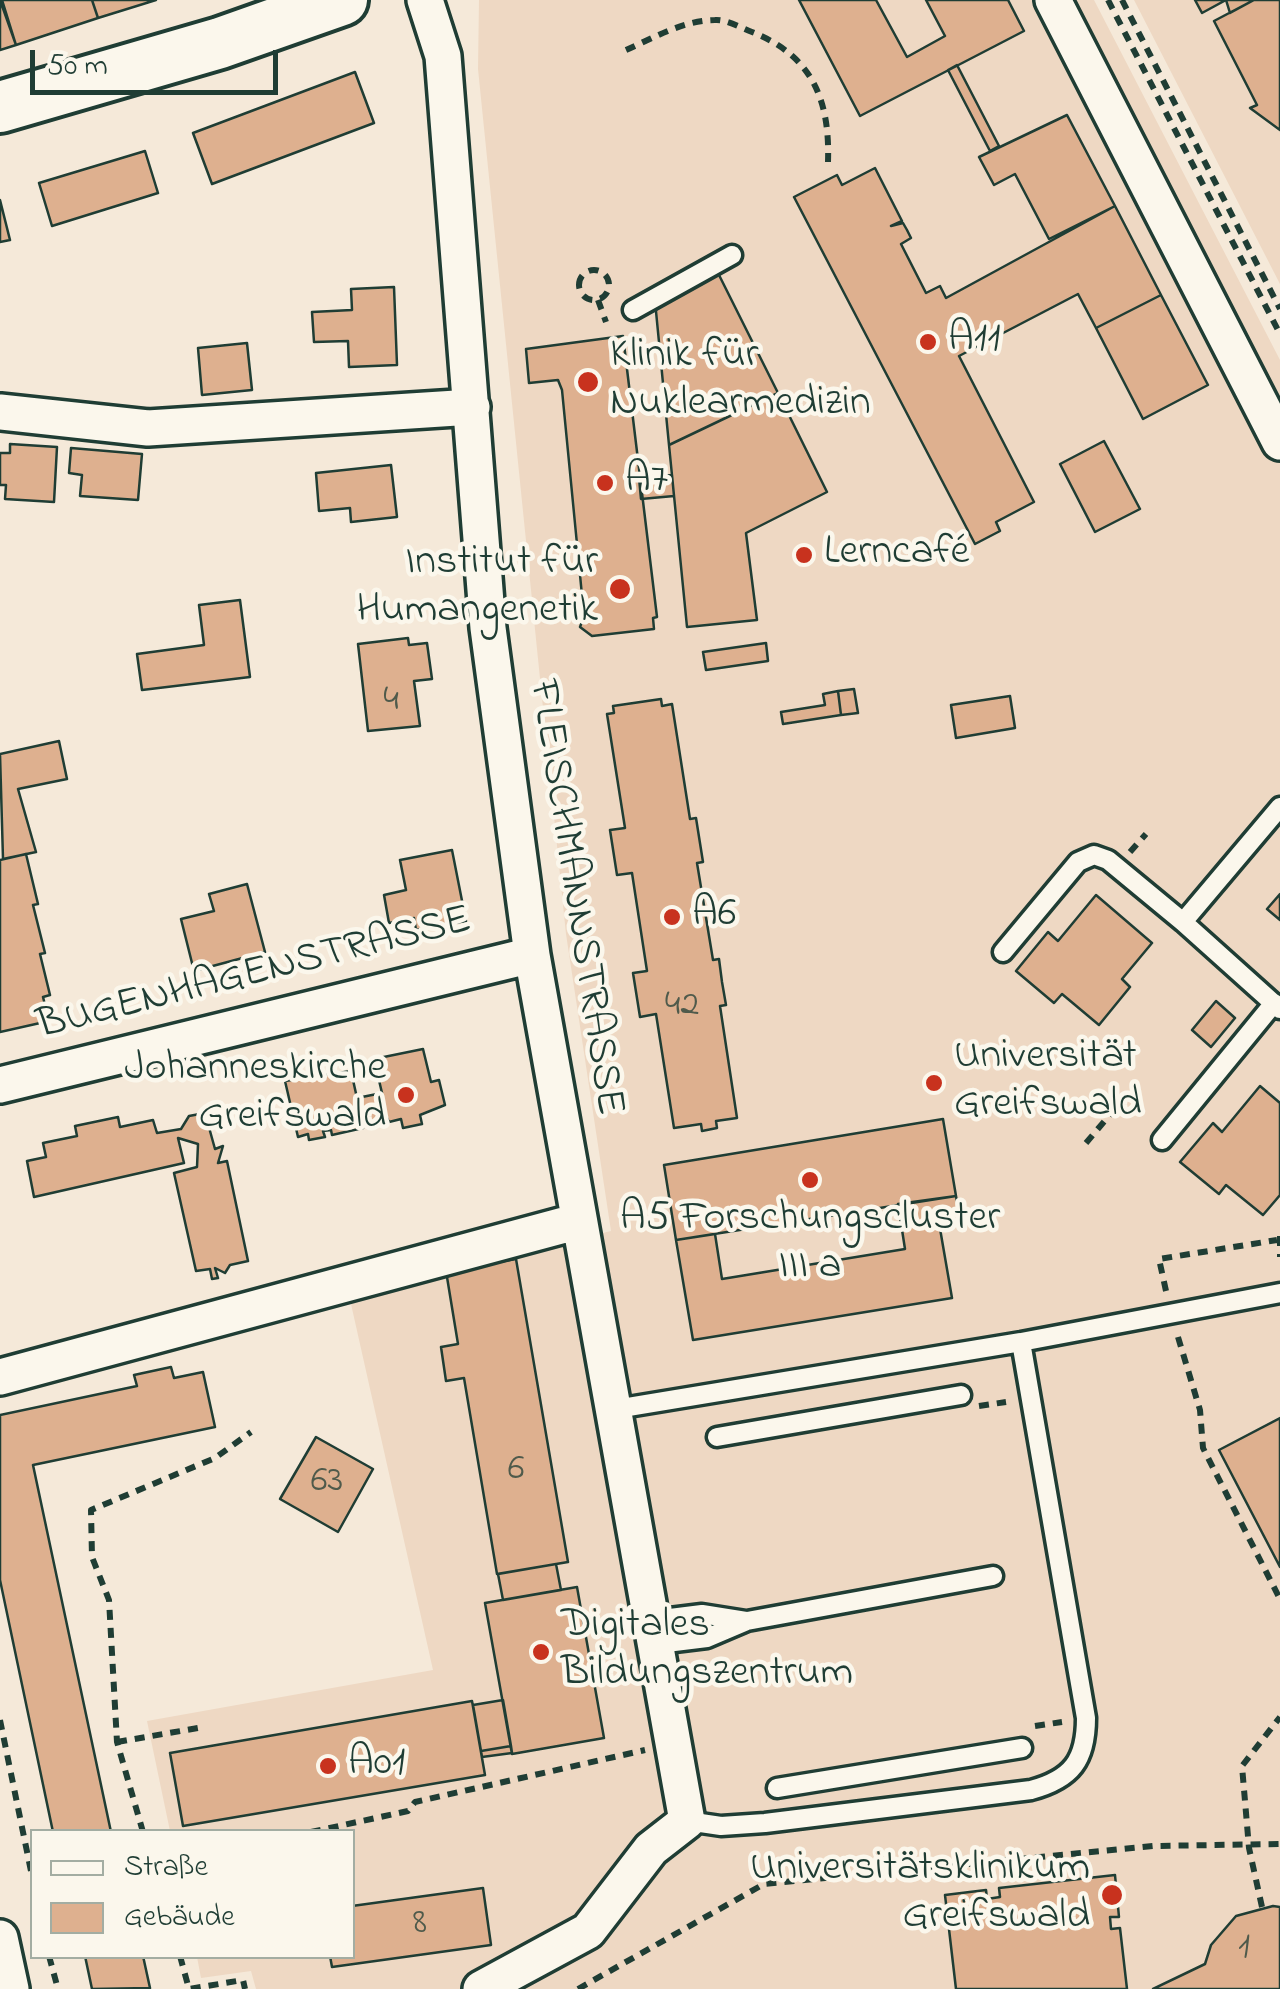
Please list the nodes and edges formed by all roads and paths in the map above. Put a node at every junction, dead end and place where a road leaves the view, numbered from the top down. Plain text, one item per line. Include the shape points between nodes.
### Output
1 (342, 0) edge
2 (424, 0) edge
3 (1053, 0) edge
4 (1108, 0) edge
5 (1122, 0) edge
6 (626, 50) dead end
7 (0, 107) edge
8 (828, 162) dead end
9 (732, 255) dead end
10 (598, 300) junction
11 (1280, 309) edge
12 (633, 310) dead end
13 (606, 322) dead end
14 (1280, 334) edge
15 (472, 407) junction
16 (0, 412) edge
17 (1280, 442) edge
18 (1280, 807) edge
19 (1183, 922) junction
20 (1003, 952) dead end
21 (532, 956) junction
22 (1277, 1006) edge
23 (0, 1085) edge
24 (1118, 1104) dead end
25 (1162, 1140) dead end
26 (1086, 1143) dead end
27 (578, 1221) junction
28 (1278, 1238) edge
29 (1280, 1257) edge
30 (1280, 1293) edge
31 (1171, 1312) junction
32 (1021, 1342) junction
33 (0, 1376) edge
34 (1030, 1398) junction
35 (962, 1402) joint
36 (616, 1409) junction
37 (251, 1432) dead end
38 (717, 1437) dead end
39 (992, 1576) dead end
40 (1280, 1599) edge
41 (656, 1632) junction
42 (1280, 1717) edge
43 (1086, 1718) junction
44 (0, 1720) edge
45 (198, 1728) dead end
46 (1020, 1738) joint
47 (117, 1742) junction
48 (656, 1748) dead end
49 (777, 1788) dead end
50 (687, 1821) junction
51 (142, 1829) edge
52 (325, 1829) edge
53 (1280, 1844) edge
54 (1250, 1848) junction
55 (30, 1866) edge
56 (1262, 1907) dead end
57 (0, 1938) edge
58 (50, 1959) edge
59 (181, 1959) edge
60 (11, 1989) edge
61 (58, 1989) edge
62 (246, 1989) edge
63 (480, 1989) edge
64 (578, 1989) edge

1 - 7 street
2 - 15 street, FLEISCHMANNSTRASSE via 443,56
3 - 17 street
4 - 14 path
5 - 11 path
6 - 8 path via 717,19 774,41 812,77 830,118
9 - 12 lane
10 - 10 path via 609,282 591,270 580,288
10 - 13 path
15 - 16 street via 148,428
15 - 21 street, FLEISCHMANNSTRASSE via 488,628
18 - 19 lane
19 - 20 lane via 1094,855 1078,862
19 - 22 lane
21 - 23 street, BUGENHAGENSTRASSE
21 - 27 street, FLEISCHMANNSTRASSE
22 - 25 lane
24 - 26 path
27 - 33 street
27 - 36 street, FLEISCHMANNSTRASSE
28 - 29 path
28 - 31 path via 1159,1259
30 - 31 lane
31 - 32 lane
31 - 40 path via 1200,1410 1203,1448
32 - 34 lane
32 - 36 lane
34 - 35 path
34 - 43 lane
35 - 38 lane
36 - 41 street, FLEISCHMANNSTRASSE
37 - 47 path via 215,1458 91,1510 92,1557 109,1600
39 - 41 lane via 747,1621 702,1614
41 - 50 street, FLEISCHMANNSTRASSE
42 - 54 path via 1242,1766
43 - 46 path
43 - 50 lane via 1077,1766 1058,1783 1031,1790 765,1823
44 - 55 path
45 - 47 path
46 - 49 lane
47 - 51 path
48 - 52 path
50 - 63 street via 651,1849 588,1931
53 - 54 path
54 - 56 path
54 - 64 path via 1153,1846 764,1884
57 - 60 street
58 - 61 path
59 - 62 path via 189,1989 244,1980

